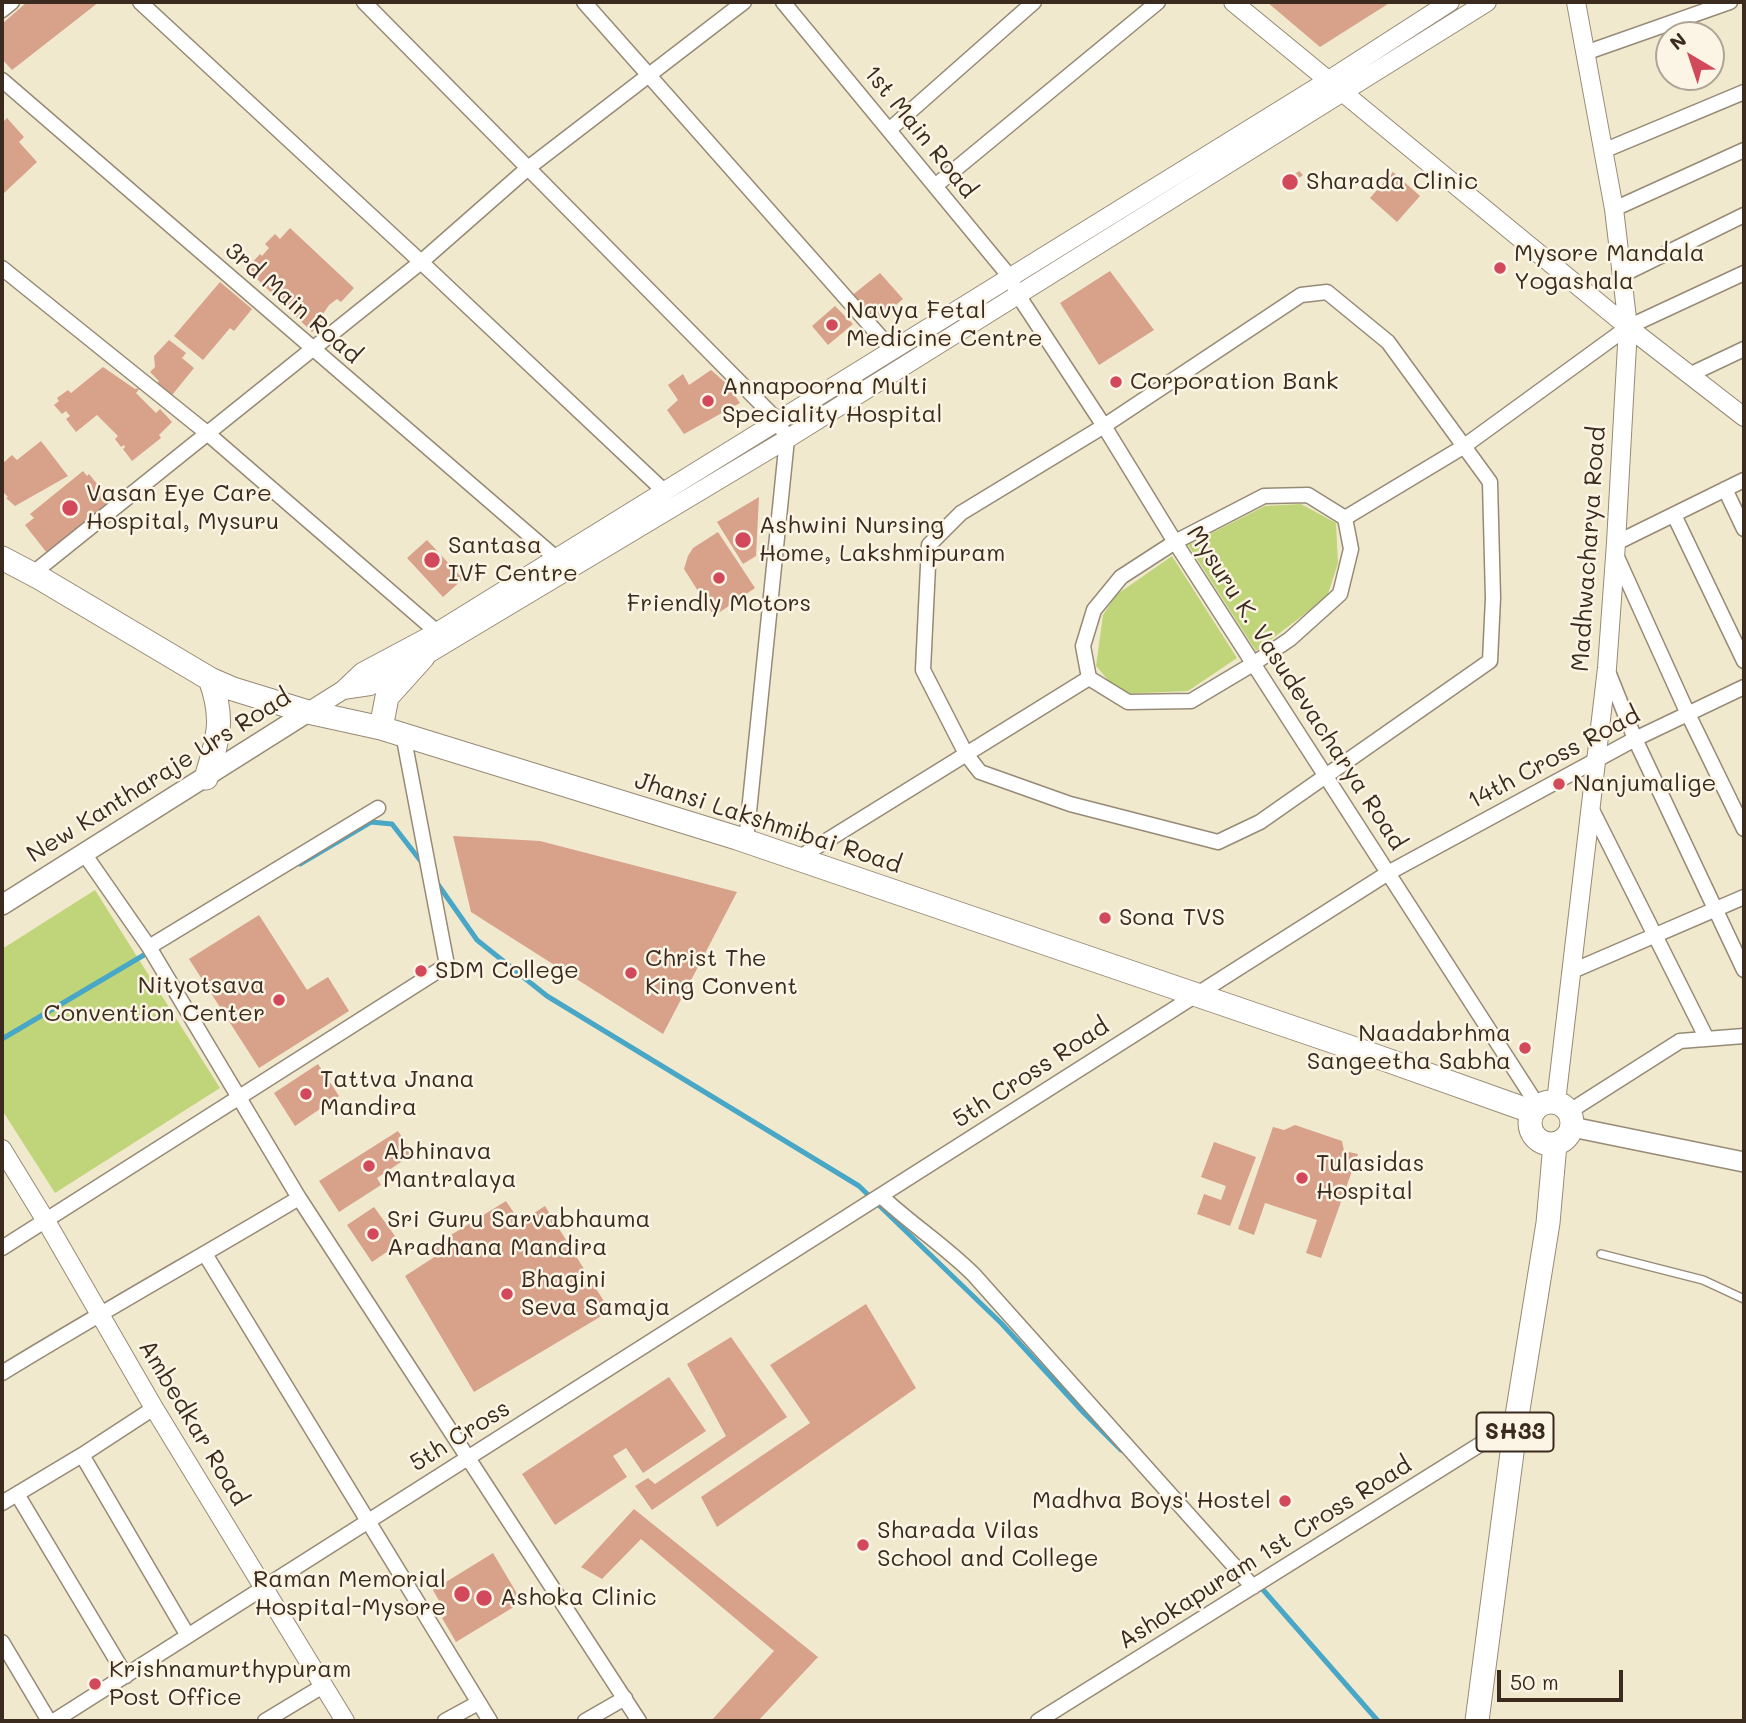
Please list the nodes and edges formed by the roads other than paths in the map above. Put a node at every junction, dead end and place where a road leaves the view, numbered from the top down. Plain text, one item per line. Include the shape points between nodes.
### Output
1 (12, 2) edge
2 (140, 2) edge
3 (364, 2) edge
4 (584, 2) edge
5 (744, 2) edge
6 (783, 2) edge
7 (1034, 2) edge
8 (1158, 2) edge
9 (1233, 2) edge
10 (1450, 2) edge
11 (1487, 2) edge
12 (1576, 2) edge
13 (1730, 2) edge
14 (2, 10) edge
15 (1585, 53) junction
16 (651, 75) junction
17 (2, 80) edge
18 (1329, 80) junction
19 (1344, 92) junction
20 (1744, 92) edge
21 (889, 130) junction
22 (1744, 150) edge
23 (1603, 151) junction
24 (528, 168) junction
25 (935, 186) junction
26 (1614, 209) junction
27 (1744, 215) edge
28 (421, 262) junction
29 (2, 268) edge
30 (1744, 273) edge
31 (1622, 275) junction
32 (1010, 277) junction
33 (1018, 295) junction
34 (1628, 327) junction
35 (1744, 349) edge
36 (312, 350) junction
37 (892, 350) junction
38 (1689, 375) junction
39 (1743, 415) edge
40 (778, 421) junction
41 (1104, 426) junction
42 (207, 433) junction
43 (787, 439) junction
44 (1464, 447) junction
45 (1744, 480) edge
46 (1726, 489) junction
47 (664, 491) junction
48 (1674, 515) junction
49 (1345, 518) junction
50 (1744, 529) edge
51 (1175, 542) junction
52 (1616, 549) junction
53 (2, 558) edge
54 (556, 558) junction
55 (32, 574) junction
56 (437, 632) junction
57 (423, 657) junction
58 (1744, 661) edge
59 (1253, 664) junction
60 (1606, 668) junction
61 (1089, 678) junction
62 (210, 679) junction
63 (1744, 687) edge
64 (343, 690) junction
65 (309, 712) junction
66 (1688, 714) junction
67 (392, 731) junction
68 (1635, 739) junction
69 (966, 754) junction
70 (1594, 761) junction
71 (1325, 775) junction
72 (206, 778) junction
73 (378, 808) dead end
74 (1591, 808) junction
75 (1744, 829) edge
76 (746, 841) junction
77 (83, 852) junction
78 (797, 859) junction
79 (1388, 873) junction
80 (1744, 897) edge
81 (2, 905) edge
82 (1715, 909) junction
83 (1656, 935) junction
84 (149, 947) junction
85 (1744, 970) edge
86 (1570, 972) junction
87 (1195, 995) junction
88 (1744, 1036) edge
89 (1707, 1039) junction
90 (240, 1095) junction
91 (1554, 1112) junction
92 (1555, 1144) junction
93 (2, 1149) edge
94 (1744, 1162) edge
95 (886, 1193) junction
96 (299, 1198) junction
97 (46, 1221) junction
98 (2, 1248) edge
99 (205, 1254) junction
100 (1601, 1254) dead end
101 (1744, 1299) edge
102 (99, 1313) junction
103 (2, 1373) edge
104 (154, 1408) junction
105 (1516, 1422) junction
106 (82, 1455) junction
107 (468, 1458) junction
108 (17, 1494) junction
109 (2, 1503) edge
110 (367, 1522) junction
111 (263, 1588) junction
112 (1249, 1591) junction
113 (188, 1636) junction
114 (2, 1642) edge
115 (125, 1676) junction
116 (323, 1686) junction
117 (625, 1698) junction
118 (478, 1703) junction
119 (49, 1721) edge
120 (54, 1721) edge
121 (265, 1721) edge
122 (345, 1721) edge
123 (445, 1721) edge
124 (490, 1721) edge
125 (585, 1721) edge
126 (639, 1721) edge
127 (1038, 1721) edge
128 (1477, 1721) edge

1 - 14 street
2 - 28 street
3 - 24 street
4 - 16 street
5 - 16 street
6 - 21 street, 1st Main Road
7 - 21 street
8 - 25 street
9 - 18 street
10 - 18 street
11 - 19 street
12 - 15 street, Madhwacharya Road
13 - 15 street
15 - 23 street, Madhwacharya Road
16 - 24 street
16 - 37 street
17 - 36 street, 3rd Main Road
18 - 19 street
18 - 32 street
19 - 33 street
19 - 34 street
20 - 23 street
21 - 25 street, 1st Main Road
22 - 26 street
23 - 26 street, Madhwacharya Road
24 - 28 street
24 - 40 street
25 - 32 street, 1st Main Road
26 - 31 street, Madhwacharya Road
27 - 31 street
28 - 36 street
28 - 47 street
29 - 42 street
30 - 34 street
31 - 34 street, Madhwacharya Road
32 - 33 street, 1st Main Road
32 - 37 street
33 - 41 street, Mysuru K. Vasudevacharya Road
33 - 43 street
34 - 38 street
34 - 44 street
34 - 52 street, Madhwacharya Road
35 - 38 street
36 - 42 street
36 - 54 street, 3rd Main Road
37 - 40 street
38 - 39 street
40 - 43 street
40 - 47 street
41 - 44 street via 1301,295 1327,292 1388,342
41 - 51 street, Mysuru K. Vasudevacharya Road
41 - 69 street via 961,513 929,545 922,670
42 - 55 street
42 - 56 street
43 - 57 street
43 - 76 street
44 - 49 street
44 - 71 street via 1490,482 1490,661
45 - 46 street
46 - 48 street
46 - 50 street
47 - 54 street
48 - 52 street
48 - 58 street
49 - 51 street via 1308,495 1264,496
49 - 59 street via 1351,549 1340,594 1290,639
51 - 59 street, Mysuru K. Vasudevacharya Road
51 - 61 street via 1121,577 1094,611 1083,646
52 - 60 street, Madhwacharya Road
52 - 66 street
53 - 55 main road, Jhansi Lakshmibai Road
54 - 56 street
55 - 62 main road, Jhansi Lakshmibai Road
56 - 64 street via 362,672
57 - 64 street via 370,686
57 - 67 main road via 387,696
59 - 61 street via 1191,701 1128,702
59 - 71 street, Mysuru K. Vasudevacharya Road
60 - 68 street
60 - 70 street, Madhwacharya Road
61 - 69 street
62 - 65 main road, Jhansi Lakshmibai Road
62 - 72 main road via 219,703 218,737
63 - 66 street, 14th Cross Road
64 - 65 street, New Kantharaje Urs Road
65 - 67 main road, Jhansi Lakshmibai Road
65 - 72 main road, New Kantharaje Urs Road
66 - 68 street, 14th Cross Road
66 - 75 street
67 - 76 main road, Jhansi Lakshmibai Road
67 - 90 street via 447,965
68 - 70 street, 14th Cross Road
68 - 82 street
69 - 71 street via 980,772 1070,804 1218,842 1260,822
69 - 78 street
70 - 74 street, Madhwacharya Road
70 - 79 street, 14th Cross Road
71 - 79 street, Mysuru K. Vasudevacharya Road
72 - 77 main road, New Kantharaje Urs Road
73 - 84 street
74 - 83 street
74 - 86 street, Madhwacharya Road
76 - 78 main road, Jhansi Lakshmibai Road
77 - 81 main road, New Kantharaje Urs Road
77 - 84 street
78 - 87 main road, Jhansi Lakshmibai Road
79 - 87 street, 14th Cross Road
79 - 91 street, Mysuru K. Vasudevacharya Road
80 - 82 street
82 - 83 street
82 - 85 street
83 - 86 street
83 - 89 street
84 - 90 street
86 - 91 street, Madhwacharya Road
87 - 91 main road, Jhansi Lakshmibai Road
87 - 95 street, 5th Cross Road
88 - 89 street
89 - 91 street via 1680,1041
90 - 96 street
90 - 97 street
91 - 92 main road via 1566,1138
91 - 92 main road via 1530,1124 1534,1135
91 - 94 main road, Jhansi Lakshmibai Road
92 - 105 main road, SH33 via 1548,1223
93 - 97 street, Ambedkar Road
95 - 107 street, 5th Cross
95 - 112 street via 911,1223 974,1275
96 - 99 street
96 - 107 street
97 - 98 street
97 - 102 street, Ambedkar Road
99 - 102 street
99 - 110 street
100 - 101 lane via 1703,1280
102 - 103 street
102 - 104 street, Ambedkar Road
104 - 106 street
104 - 111 street, Ambedkar Road
105 - 112 street, Ashokapuram 1st Cross Road
105 - 128 main road, SH33
106 - 108 street
106 - 113 street
107 - 110 street, 5th Cross
107 - 117 street
108 - 109 street
108 - 115 street
110 - 111 street, 5th Cross
110 - 118 street
111 - 113 street, 5th Cross
111 - 116 street, Ambedkar Road
112 - 127 street, Ashokapuram 1st Cross Road
113 - 115 street, 5th Cross
114 - 119 street
115 - 120 street, 5th Cross
116 - 121 street
116 - 122 street, Ambedkar Road
117 - 125 street
117 - 126 street
118 - 123 street
118 - 124 street

